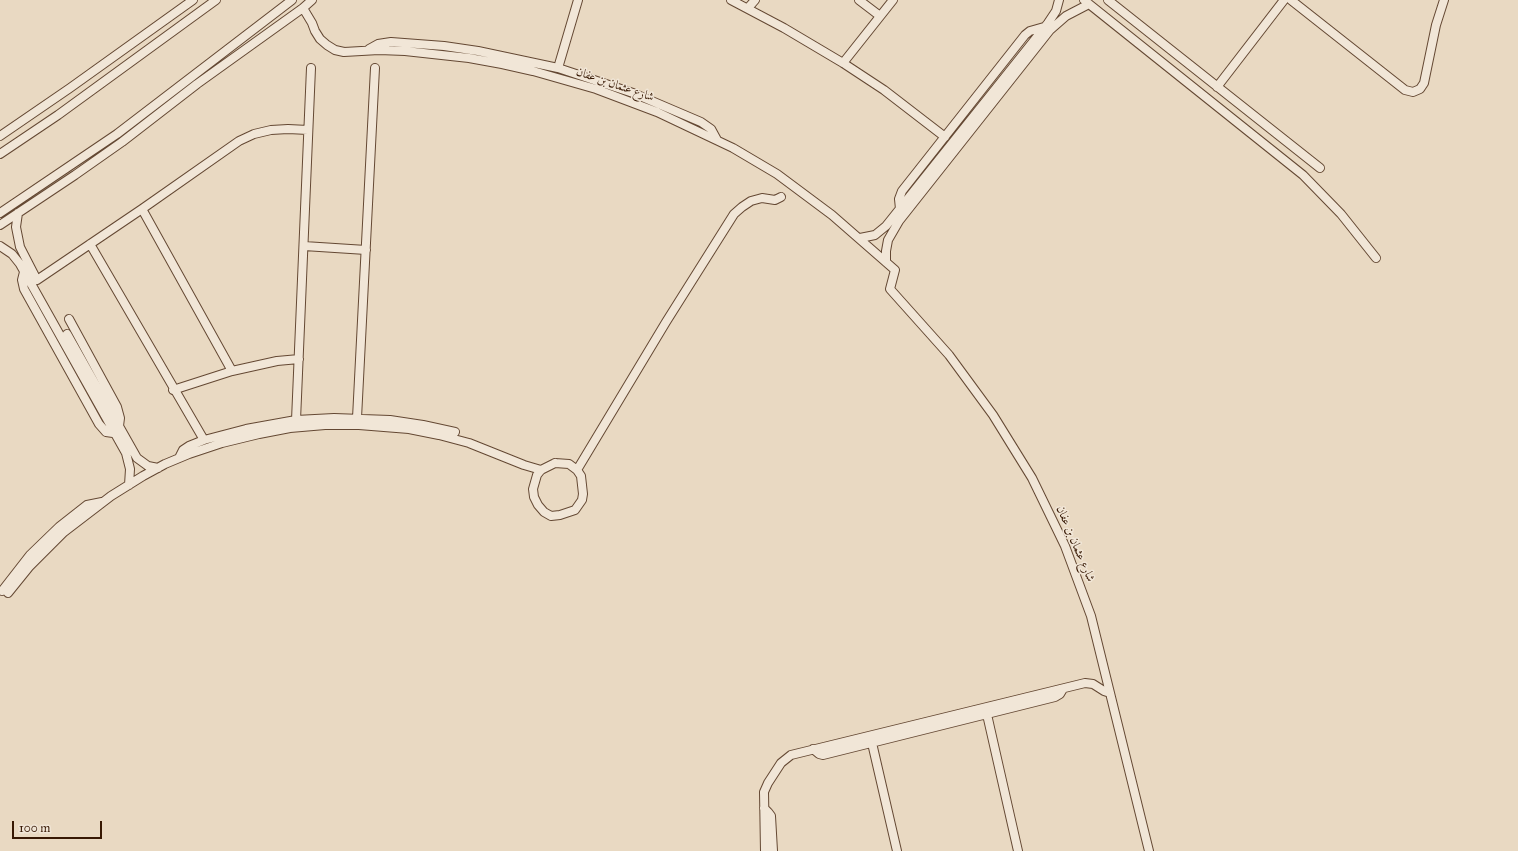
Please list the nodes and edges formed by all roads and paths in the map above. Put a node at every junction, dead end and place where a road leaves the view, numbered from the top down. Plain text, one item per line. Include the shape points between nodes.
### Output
1 (193, 0) edge
2 (216, 0) edge
3 (292, 0) edge
4 (312, 0) edge
5 (578, 0) edge
6 (731, 0) edge
7 (755, 0) edge
8 (860, 0) edge
9 (893, 0) edge
10 (1059, 0) edge
11 (1108, 0) edge
12 (1284, 0) edge
13 (1291, 0) edge
14 (1444, 0) edge
15 (1087, 2) edge
16 (303, 8) junction
17 (748, 8) junction
18 (880, 16) junction
19 (1044, 28) junction
20 (366, 50) junction
21 (844, 63) junction
22 (311, 68) dead end
23 (375, 68) dead end
24 (558, 68) junction
25 (1217, 87) junction
26 (308, 130) junction
27 (0, 136) edge
28 (945, 137) junction
29 (717, 140) junction
30 (0, 154) edge
31 (1320, 168) dead end
32 (781, 197) dead end
33 (142, 209) junction
34 (900, 209) junction
35 (0, 213) edge
36 (18, 213) junction
37 (0, 225) edge
38 (860, 238) junction
39 (90, 244) junction
40 (0, 246) edge
41 (304, 246) junction
42 (366, 250) junction
43 (1376, 258) dead end
44 (886, 262) junction
45 (69, 319) dead end
46 (67, 334) dead end
47 (299, 359) junction
48 (232, 371) junction
49 (174, 390) junction
50 (357, 418) junction
51 (296, 420) junction
52 (116, 430) junction
53 (455, 432) dead end
54 (204, 440) junction
55 (179, 458) junction
56 (158, 468) junction
57 (542, 470) junction
58 (577, 470) junction
59 (129, 485) junction
60 (5, 592) dead end
61 (1110, 693) junction
62 (986, 711) junction
63 (872, 743) junction
64 (813, 749) junction
65 (764, 808) junction
66 (765, 851) edge
67 (773, 851) edge
68 (897, 851) edge
69 (1018, 851) edge
70 (1149, 851) edge

1 - 27 street
2 - 30 street
3 - 35 street via 117,134
4 - 16 street
5 - 24 street
6 - 17 street
7 - 17 street
8 - 18 street
9 - 18 street
10 - 19 street via 1053,16
11 - 25 street
12 - 25 street
13 - 14 street via 1406,90 1413,92 1420,89 1424,83
15 - 43 street via 1303,175 1341,214
15 - 44 street via 1050,30 899,221 888,240
16 - 20 street, شارع عثمان بن عفان via 320,39 327,46 344,52
16 - 36 street via 122,142
17 - 21 street
18 - 21 street
19 - 28 street via 1030,31 1025,35
19 - 34 street
20 - 24 street via 385,42 436,45
20 - 29 street, شارع عثمان بن عفان via 437,54 534,71 627,100
21 - 28 street
22 - 26 street
23 - 42 street
24 - 29 street via 633,93 701,122 711,129
25 - 31 street
26 - 33 street via 271,130 239,140
26 - 41 street
28 - 34 street via 902,191 899,199
29 - 38 street, شارع عثمان بن عفان via 777,174
32 - 58 street via 775,200 757,199 734,214
33 - 39 street
33 - 48 street
34 - 38 street via 879,233
36 - 37 street
36 - 39 street via 18,241 22,254 37,280
38 - 44 street, شارع عثمان بن عفان
39 - 49 street
40 - 52 street via 16,258
41 - 42 street
41 - 47 street
42 - 50 street
44 - 61 street, شارع عثمان بن عفان via 895,270 890,289 972,384 1032,478 1065,546 1078,580
45 - 52 street via 117,406 120,418
46 - 52 street
47 - 48 street via 270,362
47 - 51 street
48 - 49 street
49 - 54 street
50 - 51 street
50 - 53 street via 406,422
51 - 54 street
52 - 56 street via 137,458 148,466
52 - 59 street via 128,458
54 - 55 street via 186,448
55 - 56 street
55 - 57 street via 222,443 274,431 308,426 360,425 409,429 439,435 469,443
56 - 59 street
57 - 58 street via 555,463 563,463
57 - 58 street via 534,482 534,497 544,512 552,516 570,512 579,505 583,494 581,476
59 - 60 street via 64,532
61 - 62 street via 1089,683 1063,689 1056,697
61 - 70 street, شارع عثمان بن عفان
62 - 63 street
62 - 64 street
62 - 69 street
63 - 64 street via 823,755
63 - 68 street
64 - 65 street via 791,755 781,763 766,786
65 - 66 street
65 - 67 street via 771,816

